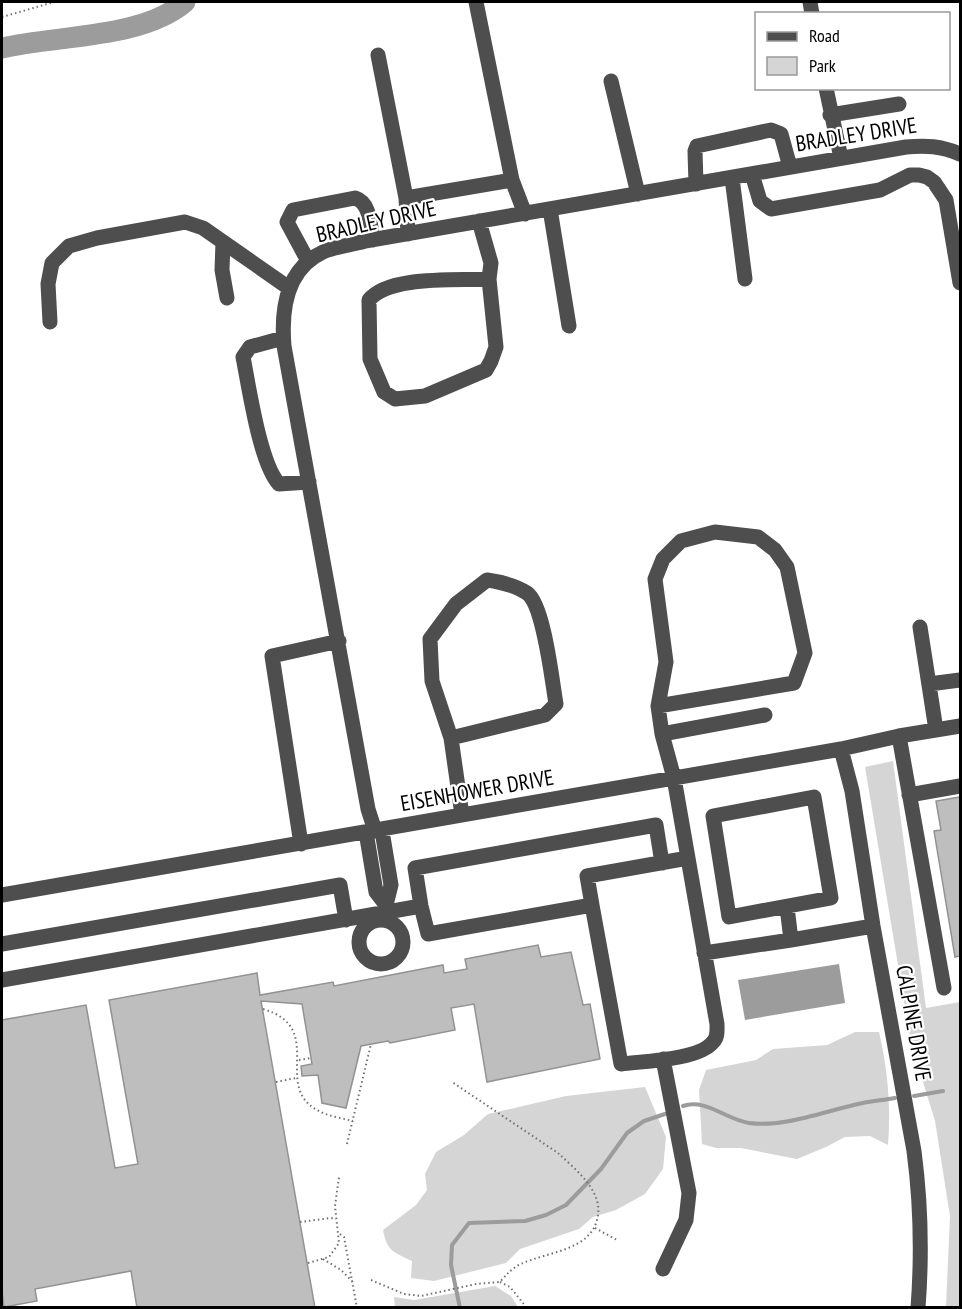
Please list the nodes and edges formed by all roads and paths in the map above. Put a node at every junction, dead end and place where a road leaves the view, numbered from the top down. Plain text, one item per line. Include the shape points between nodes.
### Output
1 (54, 2) edge
2 (476, 2) edge
3 (2, 17) edge
4 (378, 56) dead end
5 (611, 81) dead end
6 (825, 90) edge
7 (899, 104) dead end
8 (830, 115) junction
9 (960, 154) edge
10 (841, 158) junction
11 (790, 167) junction
12 (752, 174) junction
13 (732, 177) junction
14 (512, 180) junction
15 (696, 184) junction
16 (638, 194) junction
17 (406, 198) junction
18 (550, 209) junction
19 (525, 214) junction
20 (479, 221) junction
21 (408, 234) junction
22 (373, 240) junction
23 (223, 242) junction
24 (308, 261) junction
25 (489, 279) junction
26 (745, 279) dead end
27 (960, 283) edge
28 (289, 288) junction
29 (227, 298) dead end
30 (50, 322) dead end
31 (569, 326) dead end
32 (284, 338) junction
33 (309, 482) junction
34 (920, 627) dead end
35 (339, 641) junction
36 (960, 680) edge
37 (929, 684) junction
38 (658, 706) junction
39 (765, 715) dead end
40 (960, 726) edge
41 (936, 730) junction
42 (662, 734) junction
43 (899, 736) junction
44 (451, 738) junction
45 (841, 749) junction
46 (674, 778) junction
47 (960, 786) edge
48 (909, 795) junction
49 (462, 815) junction
50 (374, 831) junction
51 (301, 843) junction
52 (688, 858) junction
53 (662, 863) junction
54 (2, 895) edge
55 (592, 905) junction
56 (421, 906) junction
57 (787, 907) junction
58 (387, 913) junction
59 (346, 920) junction
60 (873, 926) junction
61 (791, 940) junction
62 (2, 944) edge
63 (704, 953) junction
64 (2, 981) edge
65 (944, 988) dead end
66 (263, 1009) dead end
67 (371, 1044) dead end
68 (310, 1058) dead end
69 (663, 1059) junction
70 (298, 1060) junction
71 (296, 1078) junction
72 (276, 1082) dead end
73 (452, 1082) dead end
74 (353, 1121) junction
75 (347, 1144) dead end
76 (339, 1177) dead end
77 (336, 1219) junction
78 (300, 1222) dead end
79 (595, 1228) junction
80 (339, 1234) junction
81 (617, 1240) dead end
82 (323, 1259) junction
83 (308, 1263) dead end
84 (663, 1269) dead end
85 (371, 1280) dead end
86 (352, 1281) junction
87 (500, 1282) junction
88 (357, 1308) edge
89 (527, 1308) edge
90 (918, 1308) edge

1 - 3 path
2 - 14 street
4 - 17 street
5 - 16 street
6 - 8 street
7 - 8 street
8 - 10 street
9 - 10 street, BRADLEY DRIVE via 928,144
10 - 11 street, BRADLEY DRIVE
11 - 12 street, BRADLEY DRIVE
11 - 15 street via 781,134 771,130 697,146
12 - 13 street, BRADLEY DRIVE
12 - 27 street via 760,201 771,209 880,190 910,176 927,177 946,200
13 - 15 street, BRADLEY DRIVE
13 - 26 street
14 - 17 street
14 - 19 street
15 - 16 street, BRADLEY DRIVE
16 - 18 street, BRADLEY DRIVE
17 - 21 street
18 - 19 street, BRADLEY DRIVE
18 - 31 street
19 - 20 street, BRADLEY DRIVE
20 - 21 street, BRADLEY DRIVE
20 - 25 street via 491,263
21 - 22 street, BRADLEY DRIVE
22 - 24 street, BRADLEY DRIVE via 324,251
22 - 24 street via 366,205 355,198 293,210 287,222
23 - 28 street
23 - 29 street
23 - 30 street via 203,228 184,222 69,246 52,262 48,284
24 - 28 street, BRADLEY DRIVE
25 - 25 street via 496,347 486,370 425,396 395,399 384,392 370,359 369,300 375,293 404,283
28 - 32 street, BRADLEY DRIVE via 282,322
32 - 33 street, BRADLEY DRIVE
32 - 33 street via 250,347 243,357 265,459 274,479 279,484
33 - 35 street, BRADLEY DRIVE
34 - 37 street
35 - 50 street, BRADLEY DRIVE
35 - 51 street via 272,656
36 - 37 street
37 - 41 street
38 - 38 street via 794,683 805,653 788,567 776,550 758,537 715,532 681,541 663,559 655,579 666,662
38 - 42 street
39 - 42 street
40 - 41 street, EISENHOWER DRIVE
41 - 43 street, EISENHOWER DRIVE
42 - 46 street
43 - 45 street, EISENHOWER DRIVE
43 - 48 street
44 - 44 street via 545,715 556,704 541,618 529,594 509,584 487,580 456,603 430,639 432,681
44 - 49 street
45 - 46 street, EISENHOWER DRIVE
45 - 60 street, CALPINE DRIVE via 852,791
46 - 49 street, EISENHOWER DRIVE
46 - 52 street
47 - 48 street
48 - 65 street
49 - 50 street, EISENHOWER DRIVE
50 - 51 street, EISENHOWER DRIVE
50 - 58 street, BRADLEY DRIVE via 391,885
51 - 54 street, EISENHOWER DRIVE
52 - 53 street
52 - 63 street
53 - 55 street via 587,876
53 - 56 street via 656,825 426,866 415,868
55 - 56 street via 428,934
55 - 69 street via 621,1064
56 - 58 street
57 - 57 street via 831,898 814,797 713,816 729,917
57 - 61 street
58 - 59 street
59 - 62 street via 340,885
59 - 64 street
60 - 61 street
60 - 90 street, CALPINE DRIVE via 919,1189
61 - 63 street
63 - 69 street via 717,1036 699,1052
66 - 70 path via 280,1015 290,1027 298,1044
67 - 74 path
68 - 70 path
69 - 84 street via 689,1193 686,1220
70 - 71 path
71 - 72 path
71 - 74 path via 310,1106
73 - 79 path via 558,1153 595,1193 600,1204
74 - 75 path
76 - 77 path
77 - 78 path
77 - 80 path
79 - 81 path
79 - 87 path via 580,1243 522,1264
80 - 82 path via 336,1249
80 - 86 path via 344,1237
82 - 83 path
82 - 86 path
85 - 87 path via 404,1294 421,1296
86 - 88 path
87 - 89 path via 510,1287

